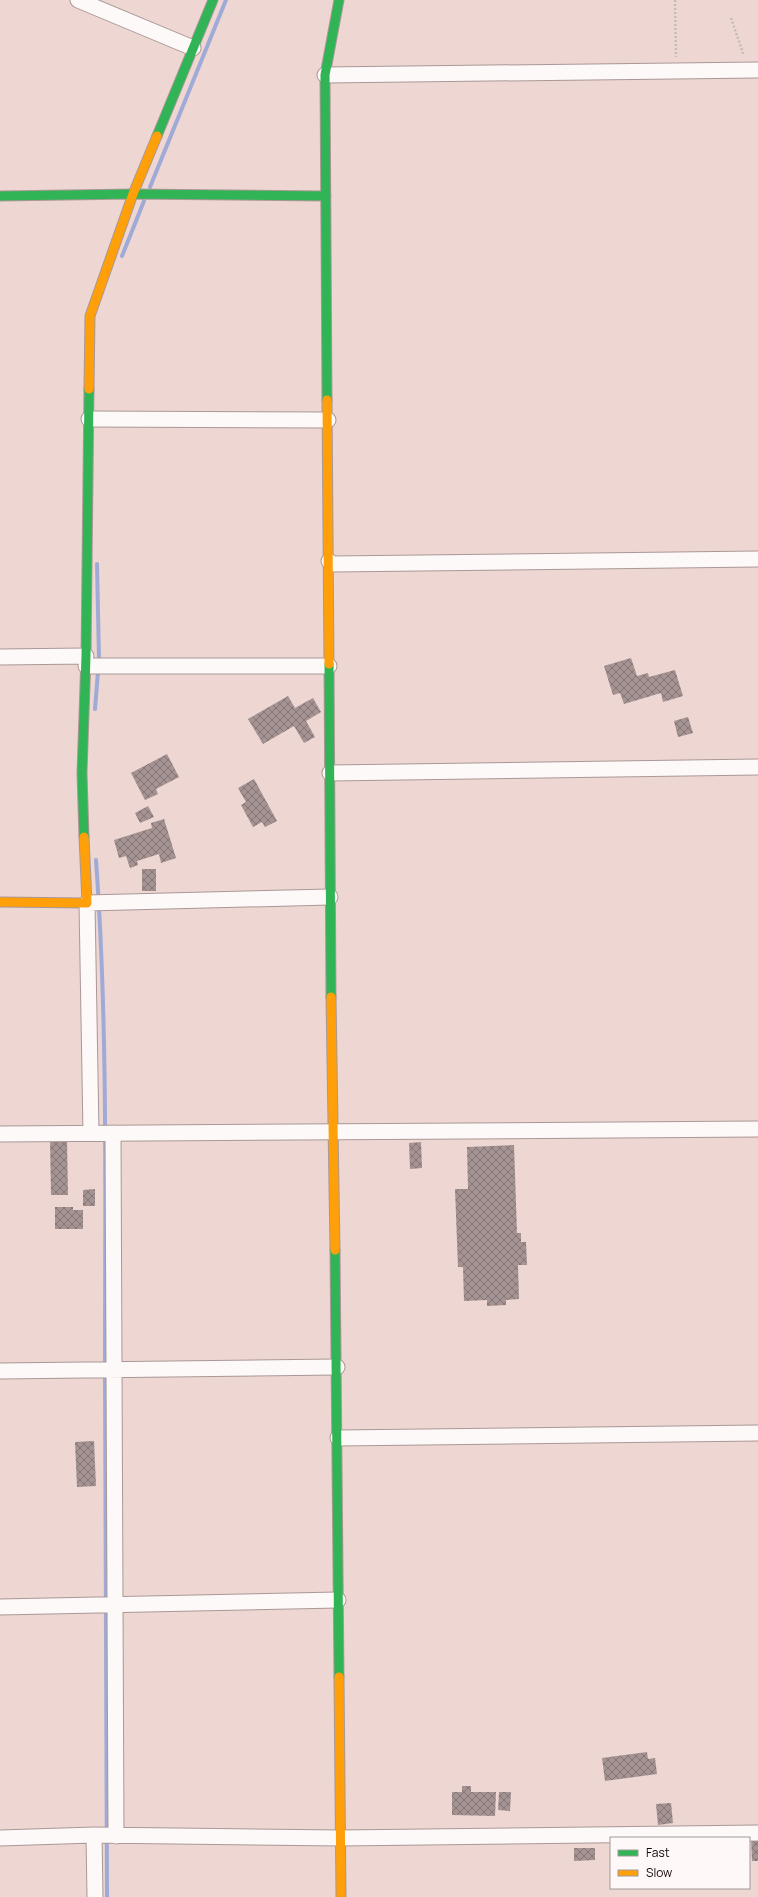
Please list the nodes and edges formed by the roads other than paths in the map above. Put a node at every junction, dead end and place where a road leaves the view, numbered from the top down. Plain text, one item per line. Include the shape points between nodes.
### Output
1 (78, 0) edge
2 (213, 0) edge
3 (339, 0) edge
4 (193, 48) junction
5 (754, 70) edge
6 (325, 75) junction
7 (133, 194) junction
8 (0, 196) edge
9 (326, 196) junction
10 (89, 419) junction
11 (328, 420) junction
12 (758, 559) edge
13 (329, 561) junction
14 (0, 657) edge
15 (86, 661) junction
16 (329, 666) junction
17 (758, 768) edge
18 (330, 773) junction
19 (330, 897) junction
20 (0, 902) edge
21 (87, 903) junction
22 (758, 1129) edge
23 (334, 1132) junction
24 (113, 1133) junction
25 (0, 1134) edge
26 (91, 1134) junction
27 (337, 1366) junction
28 (115, 1370) junction
29 (0, 1371) edge
30 (758, 1433) edge
31 (338, 1438) junction
32 (338, 1600) junction
33 (116, 1604) junction
34 (0, 1607) edge
35 (758, 1833) edge
36 (94, 1835) junction
37 (116, 1836) junction
38 (0, 1838) edge
39 (340, 1838) junction
40 (96, 1897) edge
41 (341, 1897) edge

1 - 4 street
2 - 4 street
3 - 6 street
4 - 7 street
5 - 6 street
6 - 9 street
7 - 8 street
7 - 9 street
7 - 10 street via 90,316
9 - 11 street
10 - 11 street
10 - 15 street
11 - 13 street
12 - 13 street via 332,564
13 - 16 street
14 - 15 street
15 - 16 street
15 - 21 street via 82,773
16 - 18 street
17 - 18 street
18 - 19 street
19 - 21 street
19 - 23 street
20 - 21 street
21 - 26 street
22 - 23 street
23 - 24 street
23 - 27 street
24 - 26 street
24 - 28 street
25 - 26 street
27 - 28 street
27 - 31 street
28 - 29 street
28 - 33 street
30 - 31 street
31 - 32 street
32 - 33 street
32 - 39 street
33 - 34 street
33 - 37 street
35 - 39 street
36 - 37 street
36 - 38 street
36 - 40 street
37 - 39 street
39 - 41 street

